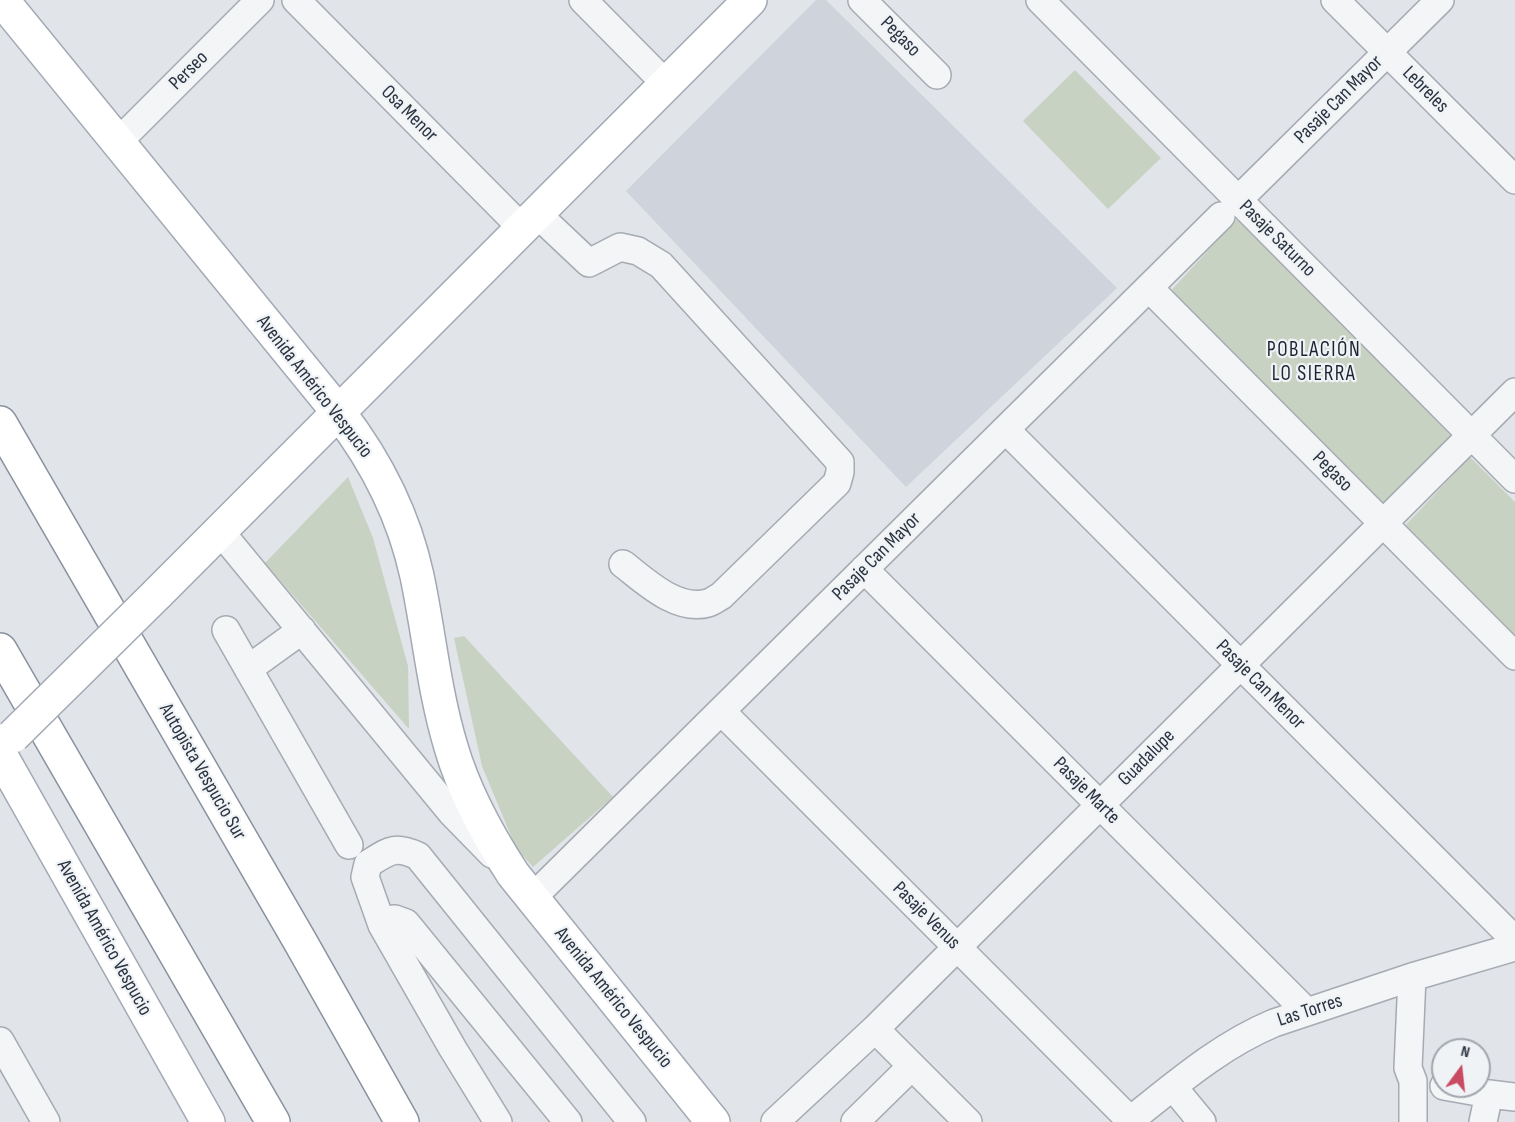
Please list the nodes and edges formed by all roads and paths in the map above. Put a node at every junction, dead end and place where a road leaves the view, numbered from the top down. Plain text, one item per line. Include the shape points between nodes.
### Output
1 (2, 0) edge
2 (260, 0) edge
3 (296, 0) edge
4 (583, 0) edge
5 (750, 0) edge
6 (862, 0) edge
7 (1040, 0) edge
8 (1335, 0) edge
9 (1440, 0) edge
10 (1387, 52) junction
11 (937, 75) dead end
12 (666, 84) junction
13 (118, 142) junction
14 (1515, 180) edge
15 (1229, 208) junction
16 (529, 221) junction
17 (1149, 288) junction
18 (1515, 392) edge
19 (339, 413) junction
20 (0, 423) edge
21 (1005, 430) junction
22 (1472, 435) junction
23 (1515, 479) edge
24 (1384, 523) junction
25 (219, 530) junction
26 (623, 564) dead end
27 (864, 569) junction
28 (226, 630) dead end
29 (302, 630) junction
30 (0, 650) edge
31 (1515, 656) edge
32 (1241, 665) junction
33 (248, 669) junction
34 (721, 711) junction
35 (4, 746) edge
36 (1100, 805) junction
37 (349, 844) dead end
38 (522, 886) junction
39 (382, 925) junction
40 (1515, 940) edge
41 (957, 946) junction
42 (1515, 947) edge
43 (1412, 977) junction
44 (1307, 1012) junction
45 (875, 1029) junction
46 (0, 1041) edge
47 (911, 1067) junction
48 (1413, 1081) junction
49 (1431, 1084) edge
50 (1173, 1087) junction
51 (1491, 1094) edge
52 (1515, 1097) edge
53 (1488, 1098) edge
54 (956, 1118) edge
55 (1129, 1121) edge
56 (46, 1122) edge
57 (208, 1122) edge
58 (273, 1122) edge
59 (402, 1122) edge
60 (498, 1122) edge
61 (568, 1122) edge
62 (632, 1122) edge
63 (713, 1122) edge
64 (775, 1122) edge
65 (855, 1122) edge
66 (1202, 1122) edge
67 (1413, 1122) edge
68 (1483, 1122) edge

1 - 13 main road, Avenida Américo Vespucio
2 - 13 street, Perseo
3 - 16 street, Osa Menor
4 - 12 street
5 - 12 main road
6 - 11 street, Pegaso
7 - 15 street, Pasaje Saturno
8 - 10 street, Lebreles
9 - 10 street, Pasaje Can Mayor
10 - 14 street, Lebreles
10 - 15 street, Pasaje Can Mayor
12 - 16 main road
13 - 19 main road, Avenida Américo Vespucio
15 - 17 street, Pasaje Can Mayor
15 - 22 street, Pasaje Saturno
16 - 19 main road
16 - 26 street, Osa Menor via 589,263 621,247 638,250 661,265 840,462 837,483 721,596 708,603 691,604 668,598
17 - 21 street, Pasaje Can Mayor
17 - 24 street, Pegaso
18 - 22 street, Guadalupe
19 - 25 main road
19 - 38 main road, Avenida Américo Vespucio via 370,458 398,514 417,576 451,747 475,809
20 - 59 main road, Autopista Vespucio Sur
21 - 27 street, Pasaje Can Mayor
21 - 32 street, Pasaje Can Menor
22 - 23 street, Pasaje Saturno
22 - 24 street, Guadalupe
24 - 31 street, Pegaso
24 - 32 street, Guadalupe
25 - 29 street, Avenida Américo Vespucio
25 - 35 main road, bridge
27 - 34 street, Pasaje Can Mayor
27 - 36 street, Pasaje Marte
28 - 33 street
29 - 33 street
29 - 38 street, Avenida Américo Vespucio via 451,812
30 - 58 main road
32 - 36 street, Guadalupe
32 - 40 street, Pasaje Can Menor
33 - 37 street
34 - 38 street, Pasaje Can Mayor
34 - 41 street, Pasaje Venus
35 - 57 main road, Avenida Américo Vespucio
36 - 41 street, Guadalupe
36 - 44 street, Pasaje Marte
38 - 63 main road, Avenida Américo Vespucio
39 - 60 street
39 - 61 street via 395,919 406,923
39 - 62 street via 365,877 368,864 393,849 406,850 418,856
41 - 45 street, Guadalupe
41 - 55 street, Pasaje Venus
42 - 43 street, Las Torres
43 - 44 street, Las Torres
43 - 48 street via 1408,1068
44 - 50 street, Las Torres via 1240,1038
45 - 47 street
45 - 64 street, Guadalupe
46 - 56 street
47 - 54 street
47 - 65 street
48 - 49 street
48 - 67 street
50 - 55 street, Las Torres
50 - 66 street
51 - 52 street
53 - 68 street

